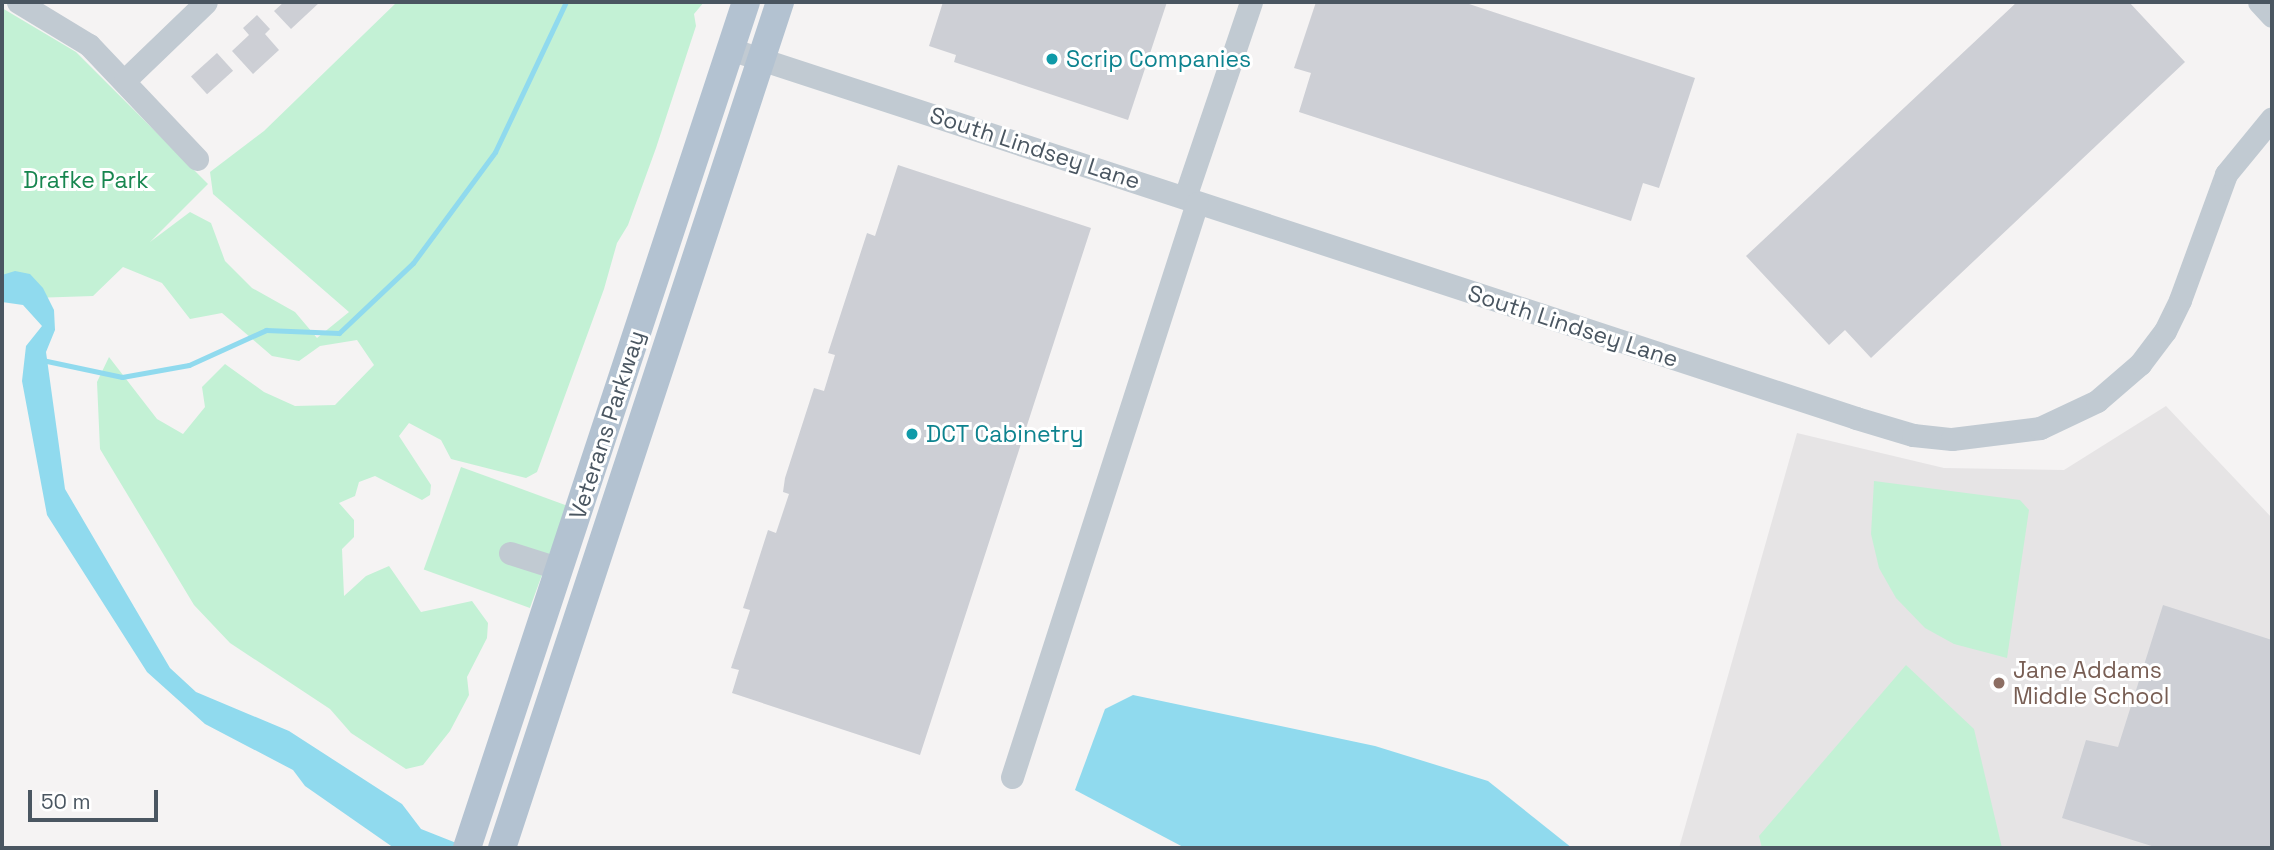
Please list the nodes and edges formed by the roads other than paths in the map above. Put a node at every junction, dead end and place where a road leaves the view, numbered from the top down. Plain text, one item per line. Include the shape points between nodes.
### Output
1 (18, 2) edge
2 (206, 2) edge
3 (746, 2) edge
4 (780, 2) edge
5 (1251, 2) edge
6 (2259, 2) edge
7 (2272, 16) edge
8 (730, 49) junction
9 (761, 60) junction
10 (125, 80) junction
11 (2272, 118) edge
12 (197, 159) dead end
13 (1191, 200) junction
14 (510, 553) dead end
15 (560, 569) junction
16 (1012, 776) dead end
17 (469, 842) edge
18 (503, 848) edge

1 - 10 street via 89,45
2 - 10 street
3 - 8 main road, Veterans Parkway
4 - 9 main road, Veterans Parkway
5 - 13 street
6 - 7 street
8 - 9 street, South Lindsey Lane
8 - 15 main road, Veterans Parkway
9 - 13 street, South Lindsey Lane
9 - 18 main road, Veterans Parkway
10 - 12 street
11 - 13 street, South Lindsey Lane via 2226,174 2180,300 2165,331 2140,364 2096,401 2068,416 2040,428 1981,438 1913,435 1877,425
13 - 16 street
14 - 15 street
15 - 17 main road, Veterans Parkway

